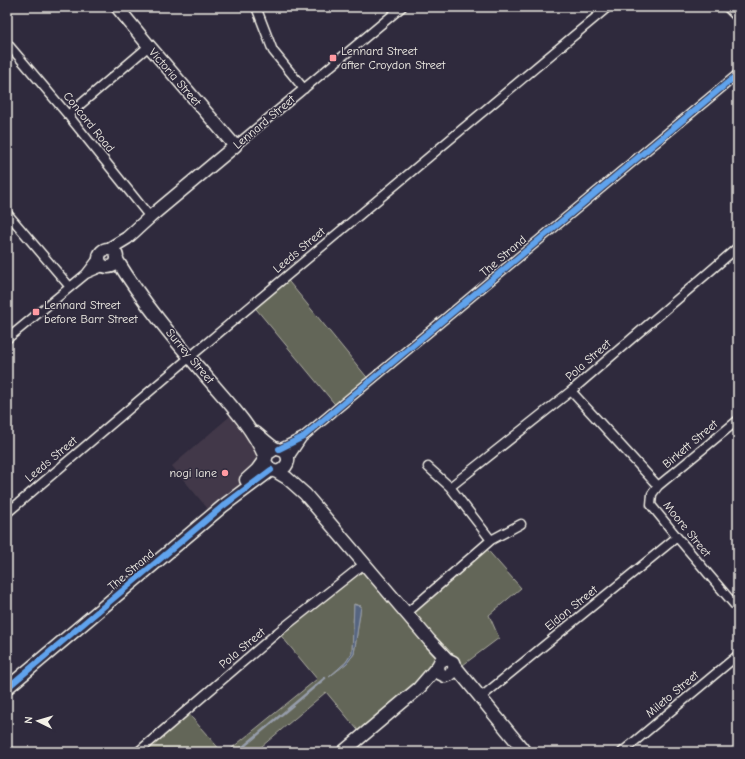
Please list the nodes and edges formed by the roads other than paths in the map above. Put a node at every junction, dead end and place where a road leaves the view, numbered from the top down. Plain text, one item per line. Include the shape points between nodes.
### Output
1 (117, 7) edge
2 (256, 7) edge
3 (402, 7) edge
4 (608, 7) edge
5 (728, 7) edge
6 (738, 18) edge
7 (7, 42) edge
8 (149, 46) junction
9 (738, 74) edge
10 (304, 89) junction
11 (68, 115) junction
12 (235, 146) junction
13 (7, 213) edge
14 (150, 217) junction
15 (738, 247) edge
16 (109, 259) junction
17 (70, 287) junction
18 (7, 339) edge
19 (190, 357) junction
20 (570, 391) junction
21 (738, 420) edge
22 (250, 429) junction
23 (303, 437) junction
24 (277, 449) junction
25 (265, 458) junction
26 (281, 466) junction
27 (428, 468) dead end
28 (658, 486) junction
29 (450, 487) junction
30 (7, 512) edge
31 (521, 524) dead end
32 (676, 537) junction
33 (491, 540) junction
34 (364, 564) junction
35 (738, 609) edge
36 (407, 613) junction
37 (738, 655) edge
38 (445, 667) junction
39 (7, 680) edge
40 (7, 688) edge
41 (480, 698) junction
42 (138, 752) edge
43 (343, 752) edge
44 (524, 752) edge
45 (622, 752) edge

1 - 8 street, Victoria Street
2 - 10 street via 273,51
3 - 10 street, Lennard Street
4 - 19 street, Leeds Street
5 - 6 street
7 - 11 street, Concord Road
8 - 11 street
8 - 12 street, Victoria Street
9 - 23 street, The Strand
10 - 12 street, Lennard Street
11 - 14 street, Concord Road
12 - 14 street, Lennard Street
13 - 17 street
14 - 16 street, Lennard Street
15 - 20 street, Pola Street
16 - 17 street, Lennard Street
16 - 19 street, Surrey Street
17 - 18 street, Lennard Street
19 - 22 street, Surrey Street
19 - 30 street, Leeds Street
20 - 28 street, Moore Street
20 - 29 street, Pola Street
21 - 28 street, Birkett Street
22 - 24 street, Surrey Street
22 - 25 street, Surrey Street
23 - 24 street, The Strand
23 - 26 street, The Strand
24 - 25 street, The Strand via 269,452
24 - 26 street, Surrey Street via 285,452
25 - 26 street, Surrey Street via 266,466
25 - 39 street, The Strand via 254,473
26 - 34 street via 287,478 305,494
26 - 40 street, The Strand via 223,506
27 - 29 street
28 - 32 street, Moore Street via 652,494 651,505
29 - 33 street
31 - 33 street
32 - 35 street, Moore Street
32 - 41 street, Eldon Street
33 - 36 street
34 - 36 street
34 - 42 street, Pola Street via 278,632
36 - 38 street
37 - 45 street, Mileto Street
38 - 41 street
38 - 43 street
41 - 44 street

